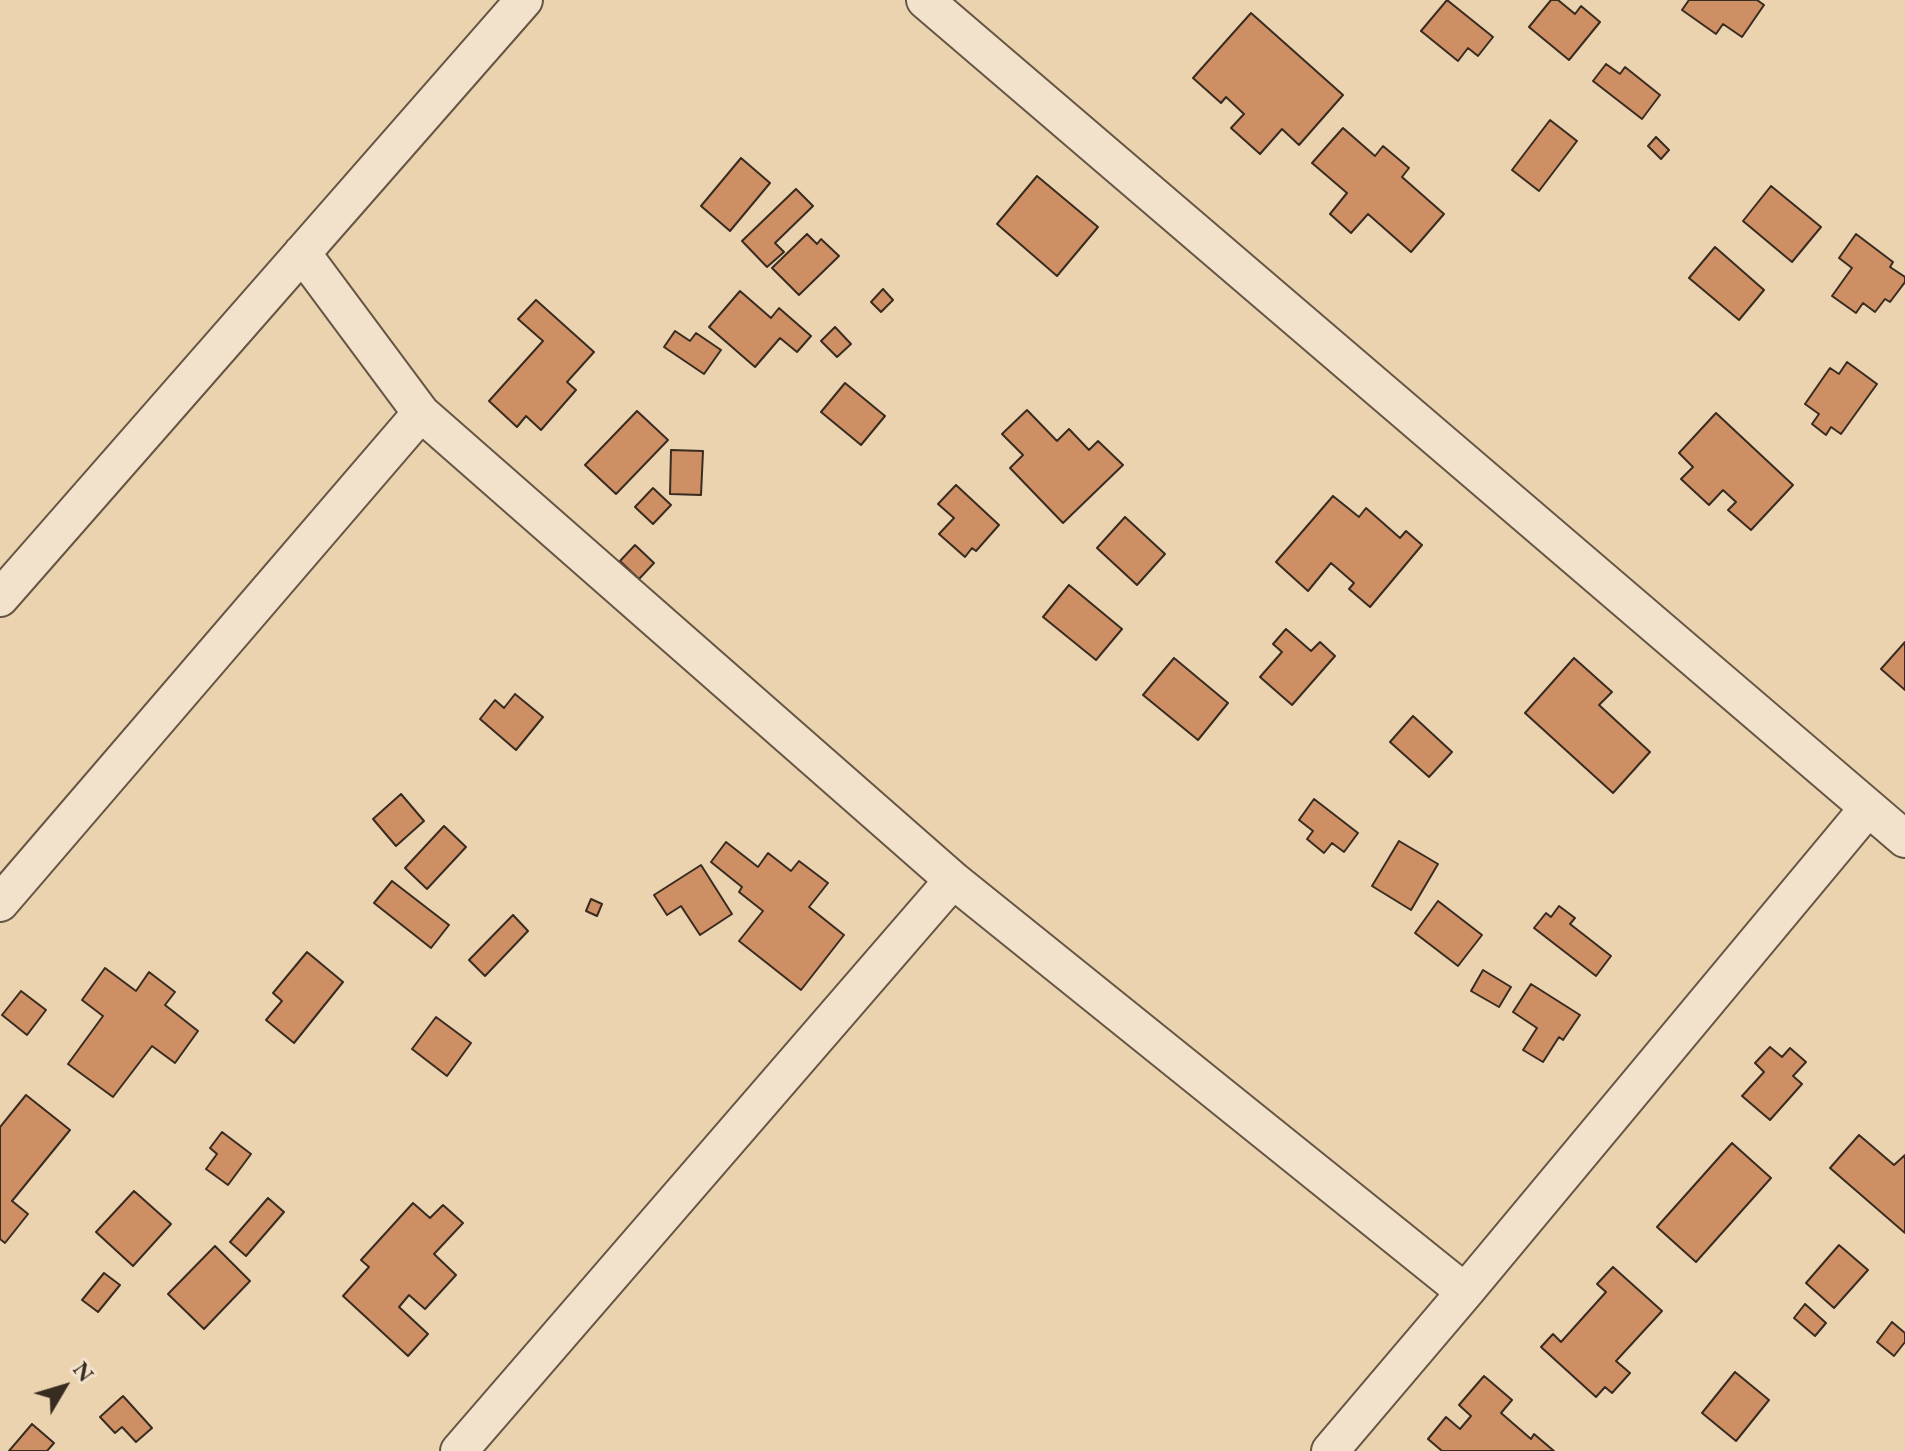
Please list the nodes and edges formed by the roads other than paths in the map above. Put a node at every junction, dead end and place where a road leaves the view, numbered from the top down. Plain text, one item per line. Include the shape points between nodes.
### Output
1 (524, 0) edge
2 (925, 0) edge
3 (302, 253) junction
4 (421, 413) junction
5 (0, 598) edge
6 (1868, 808) junction
7 (1905, 839) edge
8 (953, 880) junction
9 (0, 903) edge
10 (1465, 1292) junction
11 (459, 1451) edge
12 (1330, 1451) edge

1 - 3 street
2 - 6 street
3 - 4 street
3 - 5 street
4 - 8 street
4 - 9 street
6 - 7 street
6 - 10 street
8 - 10 street
8 - 11 street
10 - 12 street

